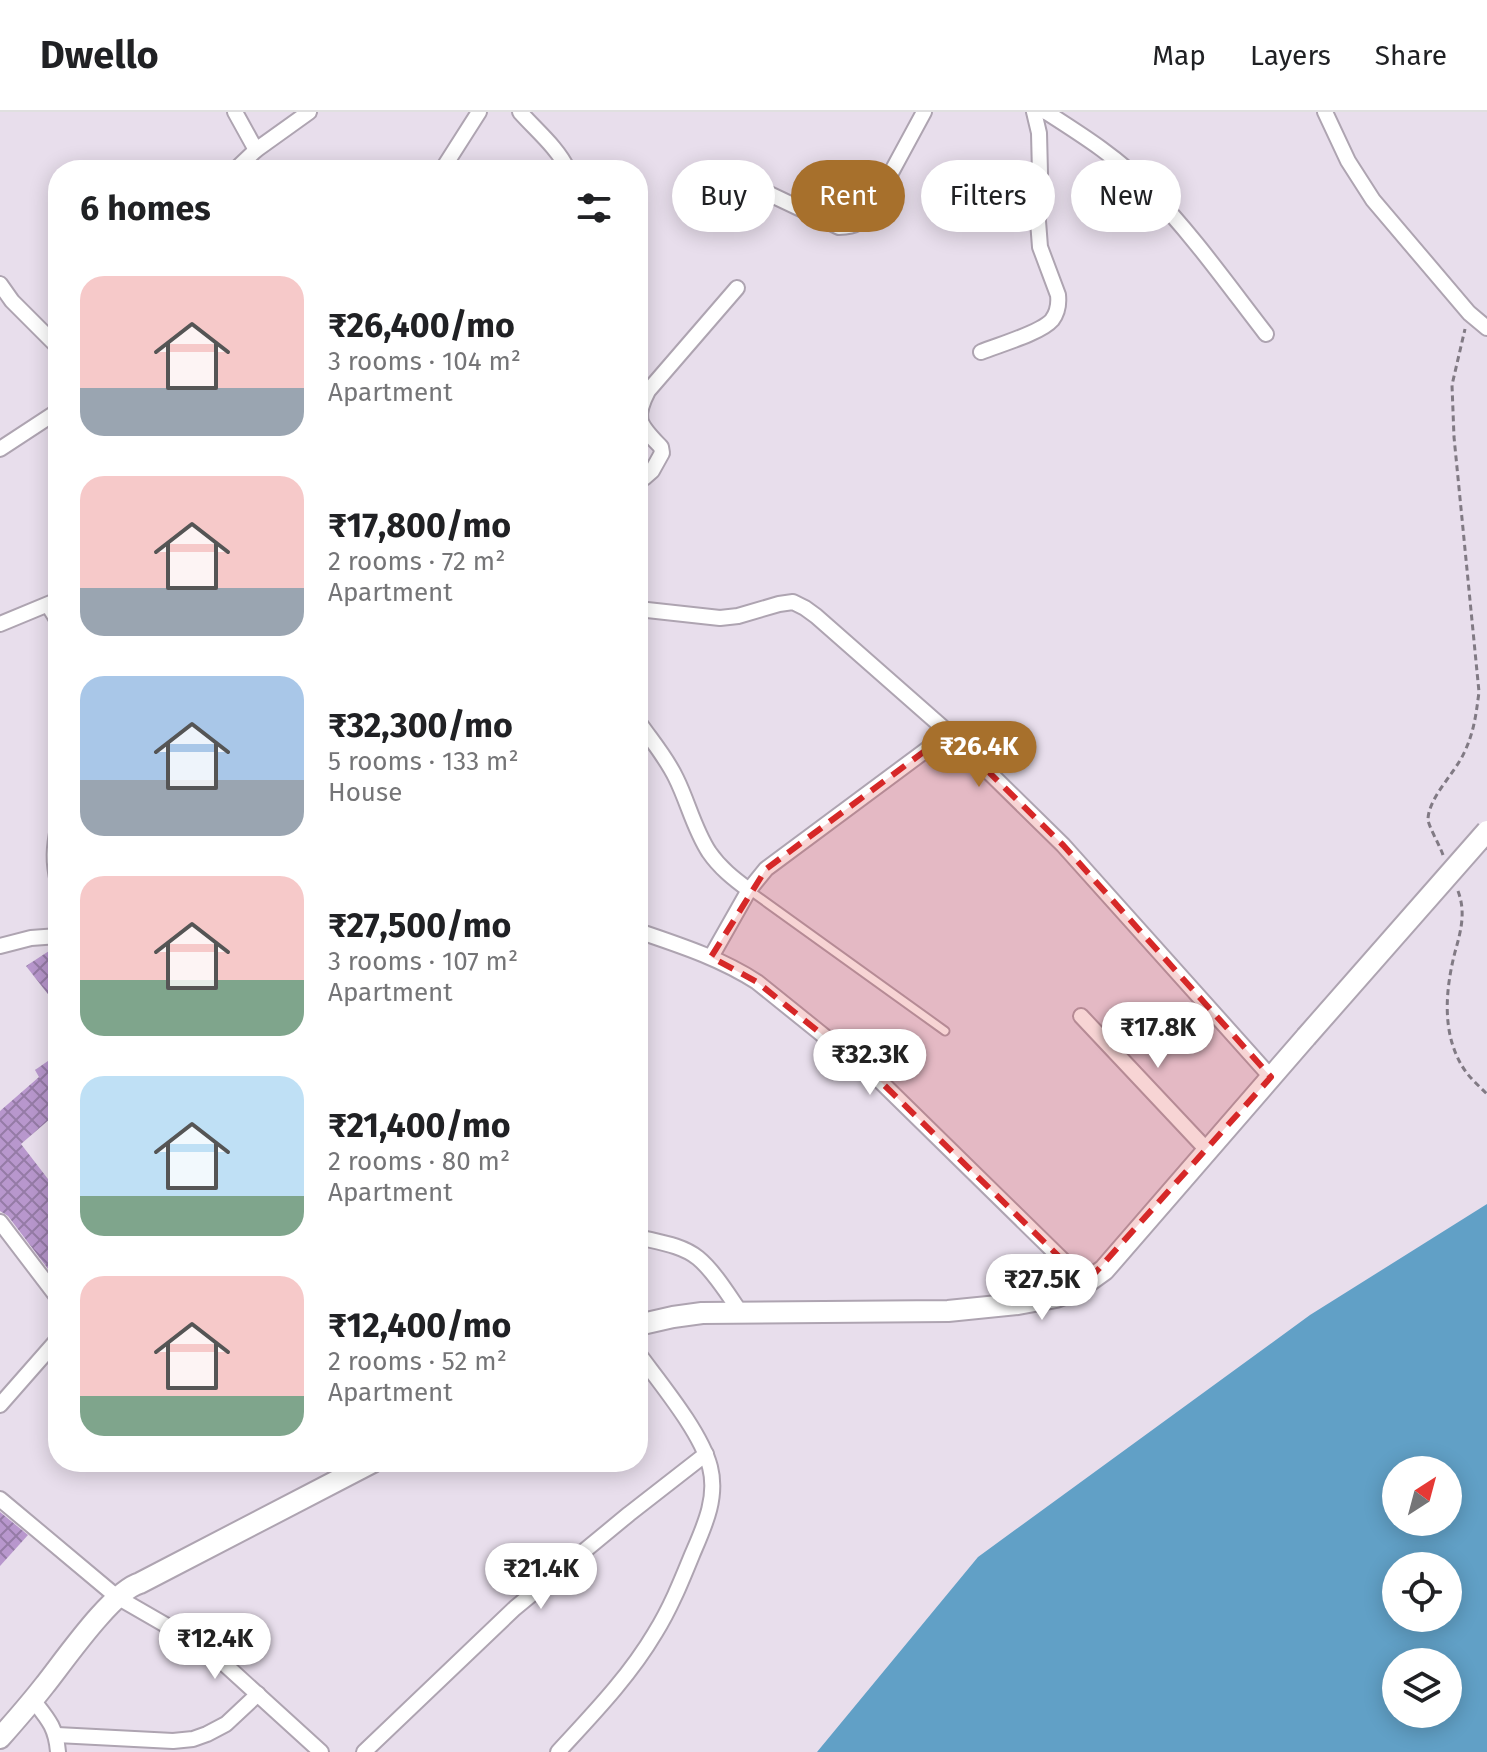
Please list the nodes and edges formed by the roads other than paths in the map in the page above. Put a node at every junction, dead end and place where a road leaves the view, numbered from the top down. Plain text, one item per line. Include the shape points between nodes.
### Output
1 (235, 112) edge
2 (309, 112) edge
3 (479, 112) edge
4 (520, 112) edge
5 (924, 112) edge
6 (1034, 112) edge
7 (1046, 112) edge
8 (1325, 112) edge
9 (256, 150) junction
10 (246, 160) edge
11 (448, 160) edge
12 (562, 160) edge
13 (775, 197) edge
14 (0, 284) edge
15 (737, 288) dead end
16 (6, 305) edge
17 (1487, 328) edge
18 (1266, 334) dead end
19 (48, 339) edge
20 (981, 352) dead end
21 (648, 391) edge
22 (48, 418) edge
23 (648, 432) edge
24 (0, 449) edge
25 (648, 474) edge
26 (48, 604) edge
27 (648, 610) edge
28 (0, 624) edge
29 (949, 733) junction
30 (648, 735) edge
31 (1487, 831) edge
32 (749, 890) junction
33 (648, 935) edge
34 (48, 937) edge
35 (0, 946) edge
36 (711, 957) junction
37 (1081, 1016) dead end
38 (945, 1031) dead end
39 (1271, 1077) junction
40 (1207, 1150) junction
41 (0, 1222) edge
42 (648, 1240) edge
43 (1086, 1283) junction
44 (48, 1285) edge
45 (741, 1313) junction
46 (648, 1323) edge
47 (48, 1350) edge
48 (648, 1367) edge
49 (0, 1405) edge
50 (706, 1454) junction
51 (354, 1472) edge
52 (0, 1499) edge
53 (117, 1597) junction
54 (258, 1694) junction
55 (33, 1700) junction
56 (57, 1735) junction
57 (0, 1738) edge
58 (58, 1752) edge
59 (321, 1752) edge
60 (364, 1752) edge
61 (558, 1752) edge

1 - 9 street
2 - 9 street
3 - 11 street
4 - 12 street
5 - 13 street via 872,208 851,227 839,227
6 - 20 street via 1039,133 1040,247 1059,303 1041,328
7 - 18 street via 1148,188
8 - 17 street via 1373,200
9 - 10 street
14 - 16 street
15 - 21 street
16 - 19 street
22 - 24 street
23 - 25 street via 662,453
26 - 28 street
27 - 29 street via 720,618 793,602 816,616
29 - 32 street via 776,861
29 - 39 street via 1063,845
30 - 32 street via 670,766 709,853
31 - 39 street, bridge
32 - 36 street
32 - 38 lane
33 - 36 street
34 - 35 street
36 - 43 street via 757,982 880,1081
37 - 40 street
39 - 40 street
40 - 43 street via 1104,1270
41 - 44 street
42 - 45 street via 697,1257
43 - 45 street via 1056,1297 948,1311
45 - 46 street via 702,1313
47 - 49 street
48 - 50 street
50 - 60 street via 515,1608
50 - 61 street via 712,1504 676,1593 639,1657
51 - 53 street
52 - 53 street
53 - 54 street via 209,1650
53 - 55 street
54 - 56 street via 226,1724 193,1739
54 - 59 street
55 - 56 street
55 - 57 street
56 - 58 street

